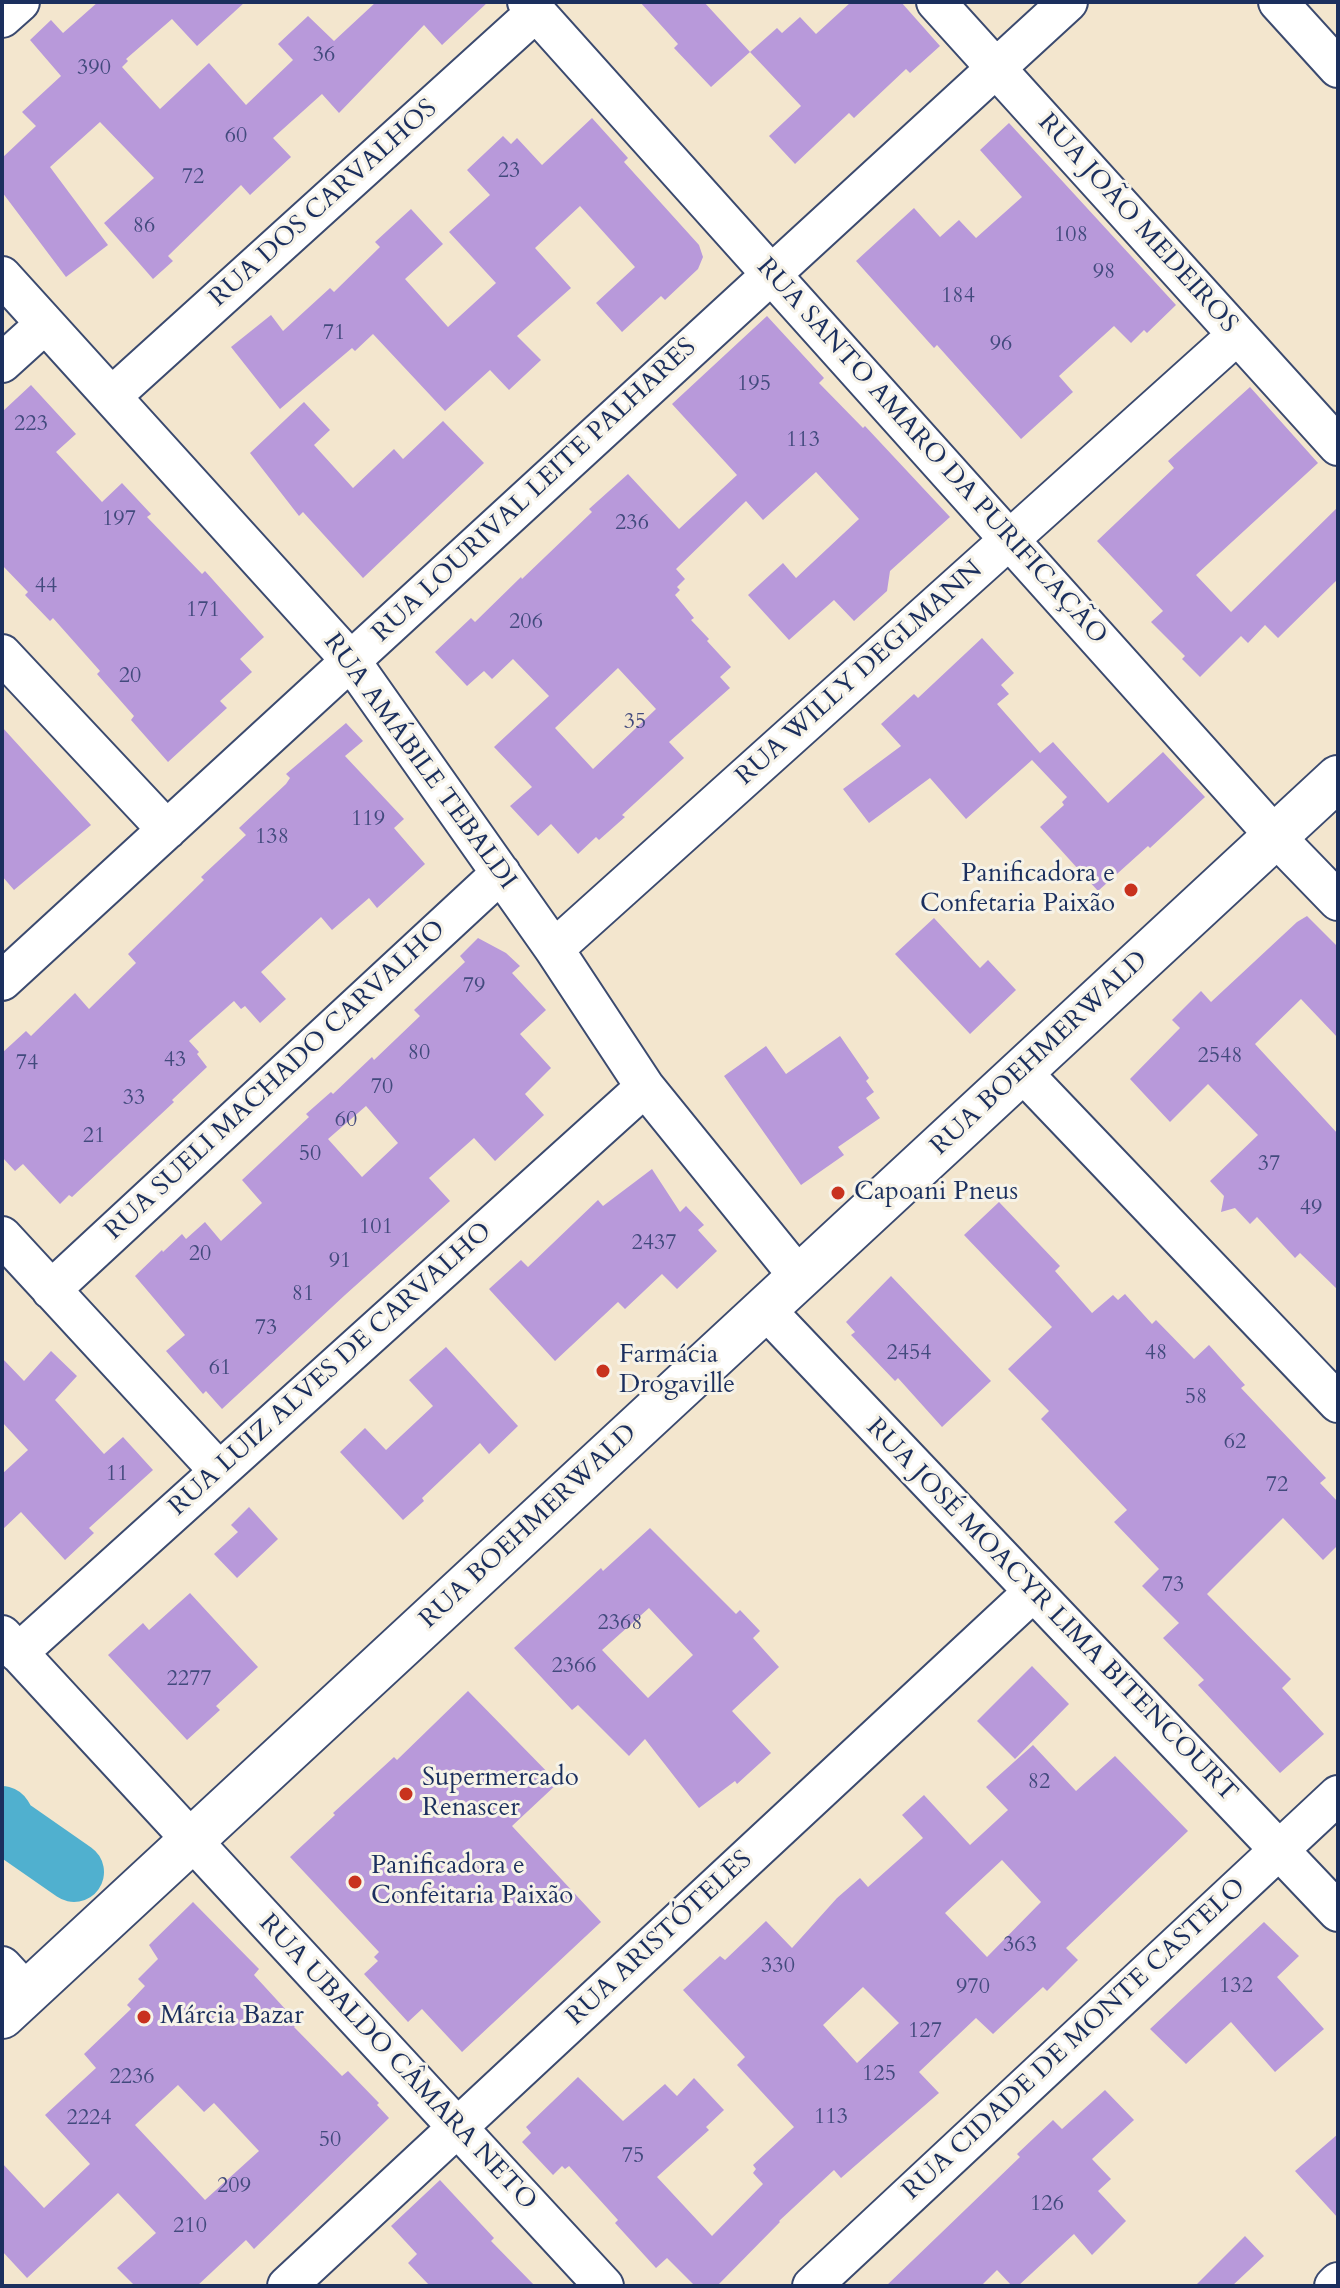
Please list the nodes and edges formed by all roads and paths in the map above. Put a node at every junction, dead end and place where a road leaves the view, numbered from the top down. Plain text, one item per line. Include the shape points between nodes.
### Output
1 (20, 2) edge
2 (936, 2) edge
3 (1068, 2) edge
4 (1278, 2) edge
5 (531, 7) edge
6 (2, 18) edge
7 (1338, 68) edge
8 (996, 69) junction
9 (772, 274) junction
10 (2, 276) edge
11 (45, 324) junction
12 (1237, 335) junction
13 (2, 363) edge
14 (112, 396) junction
15 (1338, 446) edge
16 (1010, 539) junction
17 (2, 654) edge
18 (351, 661) junction
19 (1338, 778) edge
20 (167, 830) junction
21 (1275, 836) junction
22 (501, 873) junction
23 (1338, 901) edge
24 (554, 949) junction
25 (2, 981) edge
26 (1021, 1071) junction
27 (645, 1087) junction
28 (2, 1236) edge
29 (799, 1277) junction
30 (51, 1290) junction
31 (765, 1309) junction
32 (1338, 1403) edge
33 (219, 1471) junction
34 (1033, 1592) junction
35 (10, 1644) edge
36 (1338, 1795) edge
37 (191, 1841) junction
38 (1279, 1850) junction
39 (1338, 1912) edge
40 (10, 1991) edge
41 (457, 2128) junction
42 (287, 2286) edge
43 (604, 2286) edge
44 (812, 2286) edge

1 - 6 street
2 - 8 street, RUA JOÃO MEDEIROS
3 - 8 street, RUA LOURIVAL LEITE PALHARES
4 - 7 street
5 - 9 street, RUA SANTO AMARO DA PURIFICAÇÃO
5 - 14 street, RUA DOS CARVALHOS
8 - 9 street, RUA LOURIVAL LEITE PALHARES
8 - 12 street, RUA JOÃO MEDEIROS
9 - 16 street, RUA SANTO AMARO DA PURIFICAÇÃO
9 - 18 street, RUA LOURIVAL LEITE PALHARES
10 - 11 street, RUA AMÁBILE TEBALDI
11 - 13 street
11 - 14 street, RUA AMÁBILE TEBALDI
12 - 15 street, RUA JOÃO MEDEIROS
12 - 16 street, RUA WILLY DEGLMANN
14 - 18 street, RUA AMÁBILE TEBALDI
16 - 21 street, RUA SANTO AMARO DA PURIFICAÇÃO
16 - 24 street, RUA WILLY DEGLMANN
17 - 20 street
18 - 20 street, RUA LOURIVAL LEITE PALHARES
18 - 22 street, RUA AMÁBILE TEBALDI
19 - 21 main road, RUA BOEHMERWALD
20 - 25 street, RUA LOURIVAL LEITE PALHARES
21 - 23 street, RUA SANTO AMARO DA PURIFICAÇÃO
21 - 26 main road, RUA BOEHMERWALD
22 - 24 street, RUA AMÁBILE TEBALDI
22 - 30 street, RUA SUELI MACHADO CARVALHO
24 - 27 street, RUA AMÁBILE TEBALDI
26 - 29 main road, RUA BOEHMERWALD
26 - 32 street
27 - 29 street, RUA AMÁBILE TEBALDI
27 - 33 street, RUA LUIZ ALVES DE CARVALHO
28 - 30 street
29 - 31 main road, RUA BOEHMERWALD
30 - 33 street
31 - 34 street, RUA JOSÉ MOACYR LIMA BITENCOURT
31 - 37 main road, RUA BOEHMERWALD
33 - 35 street, RUA LUIZ ALVES DE CARVALHO
34 - 38 street, RUA JOSÉ MOACYR LIMA BITENCOURT
34 - 41 street, RUA ARISTÓTELES
35 - 37 street, RUA UBALDO CÂMARA NETO
36 - 38 street, RUA CIDADE DE MONTE CASTELO
37 - 40 main road, RUA BOEHMERWALD
37 - 41 street, RUA UBALDO CÂMARA NETO
38 - 39 street, RUA JOSÉ MOACYR LIMA BITENCOURT
38 - 44 street, RUA CIDADE DE MONTE CASTELO
41 - 42 street, RUA ARISTÓTELES
41 - 43 street, RUA UBALDO CÂMARA NETO

